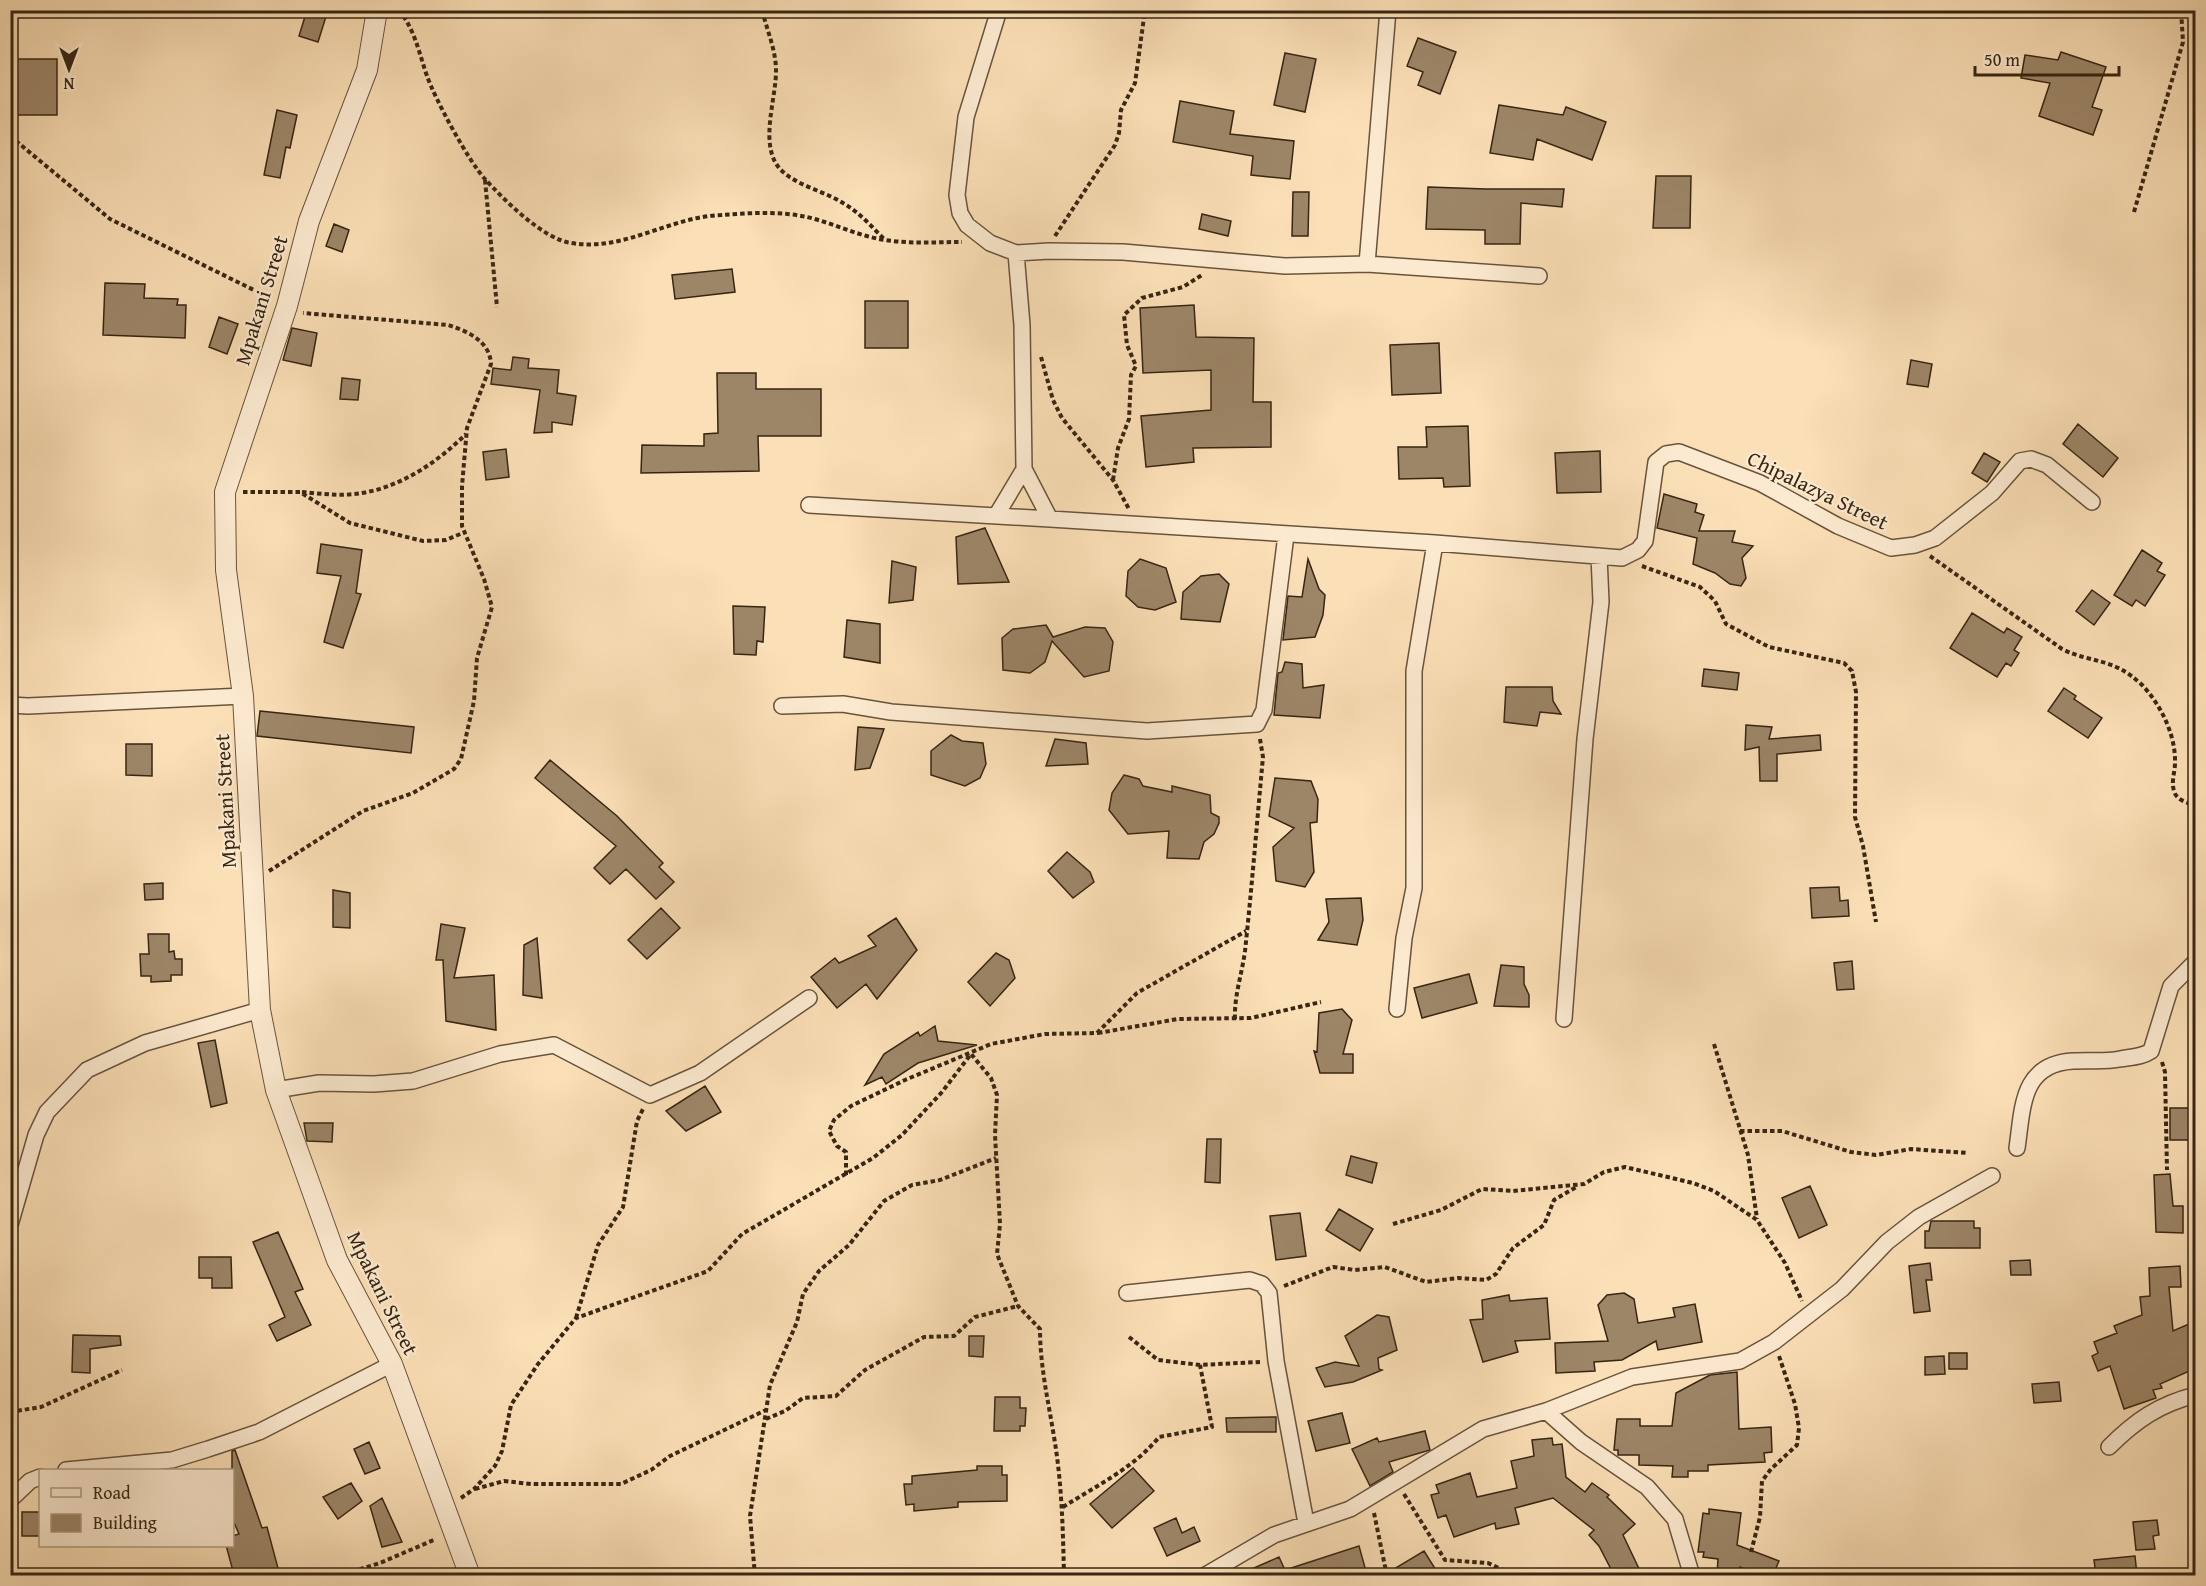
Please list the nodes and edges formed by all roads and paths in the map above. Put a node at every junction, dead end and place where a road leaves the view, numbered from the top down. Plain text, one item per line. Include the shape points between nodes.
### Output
1 (377, 10) edge
2 (399, 10) edge
3 (762, 10) edge
4 (999, 10) edge
5 (1145, 10) edge
6 (1388, 10) edge
7 (2181, 10) edge
8 (10, 136) edge
9 (485, 180) junction
10 (2133, 212) dead end
11 (885, 240) junction
12 (990, 243) junction
13 (1049, 251) junction
14 (1016, 254) junction
15 (1223, 261) junction
16 (1367, 264) junction
17 (1539, 276) dead end
18 (498, 308) dead end
19 (285, 310) junction
20 (1039, 351) dead end
21 (467, 434) junction
22 (1024, 469) junction
23 (1113, 480) junction
24 (225, 492) junction
25 (300, 492) junction
26 (2092, 502) dead end
27 (809, 505) dead end
28 (996, 516) junction
29 (1050, 519) junction
30 (1137, 524) junction
31 (465, 532) junction
32 (1286, 535) junction
33 (1435, 543) junction
34 (1915, 545) junction
35 (1599, 556) junction
36 (1622, 558) junction
37 (243, 696) junction
38 (10, 705) edge
39 (782, 706) dead end
40 (1257, 724) junction
41 (2196, 806) edge
42 (253, 881) junction
43 (1876, 922) dead end
44 (1246, 931) junction
45 (2196, 961) edge
46 (809, 998) dead end
47 (1321, 1002) dead end
48 (1397, 1009) dead end
49 (260, 1010) junction
50 (1235, 1019) junction
51 (1564, 1019) dead end
52 (1097, 1033) junction
53 (1714, 1044) dead end
54 (2151, 1051) junction
55 (971, 1054) junction
56 (276, 1090) junction
57 (650, 1095) junction
58 (1740, 1131) junction
59 (2017, 1148) dead end
60 (1968, 1153) dead end
61 (996, 1158) junction
62 (2167, 1170) dead end
63 (846, 1175) junction
64 (1992, 1176) dead end
65 (1584, 1184) junction
66 (1757, 1220) junction
67 (1394, 1224) dead end
68 (10, 1225) edge
69 (1127, 1293) dead end
70 (1269, 1293) junction
71 (1018, 1306) junction
72 (1808, 1316) junction
73 (576, 1318) junction
74 (1129, 1337) dead end
75 (1774, 1342) junction
76 (1276, 1361) junction
77 (392, 1364) junction
78 (1200, 1365) junction
79 (122, 1370) dead end
80 (2196, 1395) edge
81 (766, 1410) junction
82 (1546, 1411) junction
83 (10, 1412) edge
84 (765, 1420) junction
85 (2109, 1447) dead end
86 (77, 1469) edge
87 (39, 1477) edge
88 (1397, 1483) junction
89 (474, 1490) junction
90 (1371, 1498) junction
91 (10, 1500) edge
92 (1063, 1507) junction
93 (445, 1508) junction
94 (1306, 1523) junction
95 (453, 1532) junction
96 (1751, 1552) dead end
97 (338, 1575) edge
98 (470, 1575) edge
99 (755, 1575) edge
100 (1064, 1575) edge
101 (1204, 1575) edge
102 (1387, 1575) edge
103 (1528, 1575) edge
104 (1692, 1575) edge

1 - 19 street, Mpakani Street via 367,70 309,221
2 - 9 path via 410,24 428,79
3 - 11 path via 775,60 770,137 774,162 784,173 843,202
4 - 12 street via 966,117 957,195 967,225
5 - 13 path via 1135,83 1121,110 1115,145
6 - 16 street
7 - 10 path via 2183,42
8 - 19 path via 110,219
9 - 11 path via 548,234 569,243 598,245 631,239 674,222 751,214 807,217
9 - 18 path
11 - 12 path
12 - 14 street
13 - 14 street
13 - 15 street via 1123,252
14 - 22 street via 1022,325
15 - 16 street via 1284,266
15 - 23 path via 1183,287 1142,298 1124,315 1127,345 1136,366 1131,375 1129,419 1118,448
16 - 17 street
19 - 21 path via 448,325 467,331 491,356
19 - 24 street, Mpakani Street
20 - 23 path via 1062,418
21 - 25 path via 426,468 369,492
21 - 31 path via 462,486
22 - 28 street
22 - 29 street
23 - 30 path
24 - 25 path
24 - 37 street, Mpakani Street via 226,570
25 - 31 path via 351,523 423,541 446,540
26 - 34 street, Chipalazya Street via 2047,465 2031,459 2020,461 1992,493 1935,538
27 - 28 street
28 - 29 street
29 - 30 street
30 - 32 street
31 - 42 path via 492,607 477,658 474,701 461,759 454,769 413,793 363,811
32 - 33 street
32 - 40 street via 1264,710
33 - 35 street
33 - 48 street via 1414,671 1414,888
34 - 36 street, Chipalazya Street via 1891,548 1868,540 1760,483 1679,452 1666,454 1656,462 1645,542
34 - 41 path via 2062,649 2083,658 2109,662 2141,684 2170,731 2174,792
35 - 36 street
35 - 51 street via 1602,602 1585,739
36 - 43 path via 1700,587 1715,601 1726,624 1769,647 1844,663 1852,671 1856,692 1855,817
37 - 38 street
37 - 42 street, Mpakani Street
39 - 40 street via 843,704 891,712 1147,731
40 - 44 path via 1263,757
42 - 49 street, Mpakani Street
44 - 50 path
44 - 52 path via 1137,993
45 - 54 street via 2171,986
46 - 57 street via 700,1073
47 - 50 path
49 - 56 street, Mpakani Street
49 - 68 street via 145,1043 87,1070 47,1112 36,1135
50 - 52 path via 1178,1019
52 - 55 path via 1046,1034 992,1044
53 - 58 path
54 - 59 street via 2112,1060 2071,1061 2042,1070 2027,1091
54 - 62 path via 2161,1060 2164,1072
55 - 61 path via 996,1089
55 - 63 path via 902,1135
55 - 63 path via 905,1080 840,1114 830,1131 837,1146 846,1152
56 - 57 street via 320,1083 413,1081 500,1054 554,1046
56 - 77 street, Mpakani Street via 337,1260
57 - 73 path via 638,1121 623,1207 598,1245
58 - 60 path via 1782,1131 1851,1152 1876,1155 1911,1149
58 - 66 path via 1752,1172
61 - 71 path via 1000,1224 997,1254
61 - 81 path via 940,1180 912,1185 884,1200 849,1245 819,1270 803,1293 797,1322 770,1385
63 - 73 path via 742,1234 708,1270
64 - 72 street via 1919,1217
65 - 66 path via 1617,1168 1644,1171 1714,1191
65 - 67 path via 1513,1191 1482,1189 1441,1210
65 - 70 path via 1554,1200 1544,1225 1513,1248 1496,1274 1486,1280 1426,1282 1386,1267 1333,1267
66 - 72 path via 1785,1263
69 - 70 street via 1250,1280 1262,1284
70 - 76 street
71 - 84 path via 975,1317 954,1336 924,1337 865,1370 836,1396 803,1398
71 - 92 path via 1040,1329
72 - 75 street
73 - 89 path via 511,1405 502,1451 495,1466
74 - 78 path via 1158,1360
75 - 82 street via 1740,1361 1632,1377
75 - 96 path via 1790,1383 1799,1428 1797,1445 1762,1481 1760,1517
76 - 78 path
76 - 94 street
77 - 86 street via 315,1406 239,1439 172,1460
77 - 93 street, Mpakani Street
78 - 92 path via 1212,1427 1159,1437 1115,1475
79 - 83 path via 40,1407
80 - 85 street via 2160,1406 2135,1422
81 - 84 path
81 - 89 path via 621,1484 504,1481
82 - 88 street via 1483,1429
82 - 104 street via 1581,1442 1647,1487 1675,1519
84 - 99 path via 750,1516
87 - 91 street
88 - 90 street
88 - 103 path via 1445,1560 1480,1562
89 - 93 path
90 - 94 street
90 - 102 path
92 - 100 path
93 - 95 street, Mpakani Street
94 - 101 street via 1274,1535
95 - 97 path via 380,1563
95 - 98 street, Mpakani Street

